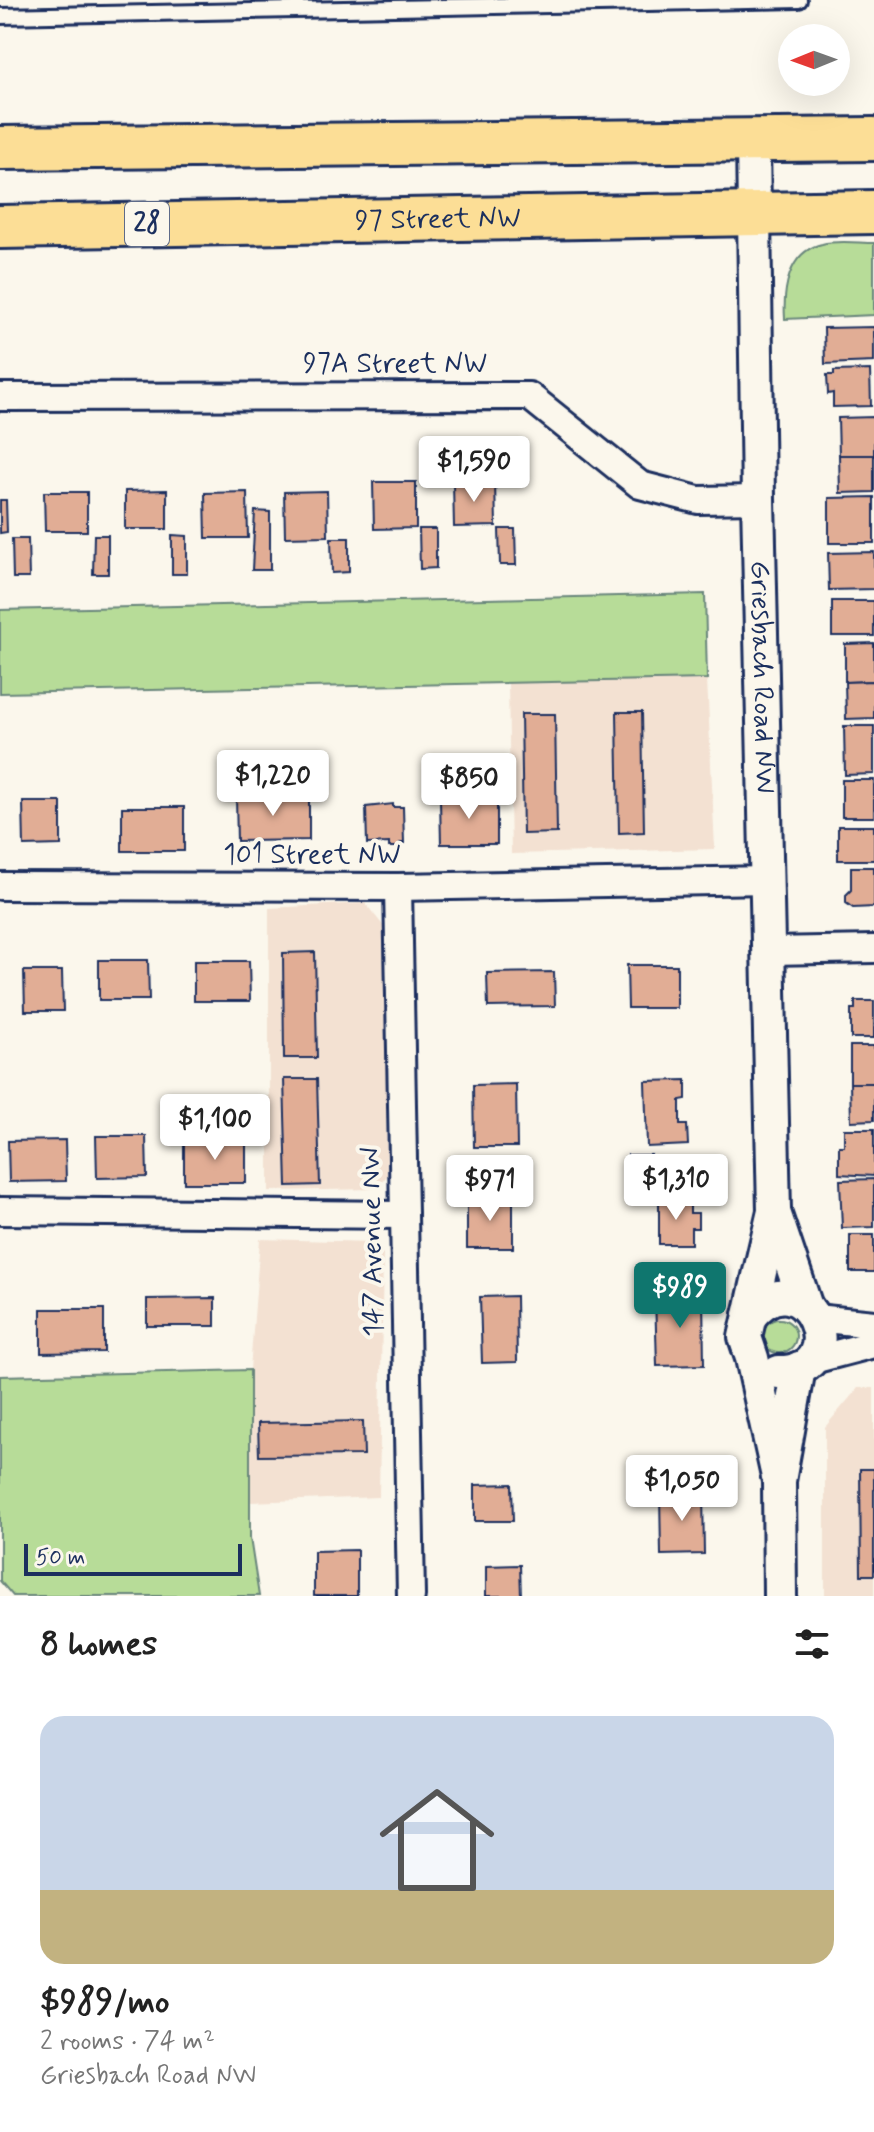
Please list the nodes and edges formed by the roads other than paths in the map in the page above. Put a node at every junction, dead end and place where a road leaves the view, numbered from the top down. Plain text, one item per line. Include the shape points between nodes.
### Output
1 (799, 0) edge
2 (413, 4) edge
3 (0, 16) edge
4 (874, 139) edge
5 (753, 141) junction
6 (0, 148) edge
7 (874, 212) edge
8 (754, 214) junction
9 (0, 227) edge
10 (0, 397) edge
11 (758, 499) junction
12 (768, 880) junction
13 (0, 886) edge
14 (398, 887) junction
15 (874, 949) edge
16 (770, 951) junction
17 (0, 1211) edge
18 (774, 1211) junction
19 (404, 1215) junction
20 (811, 1312) junction
21 (750, 1316) junction
22 (874, 1324) edge
23 (874, 1344) edge
24 (752, 1358) junction
25 (804, 1364) junction
26 (779, 1481) junction
27 (411, 1596) edge
28 (780, 1596) edge

1 - 2 lane
2 - 3 lane
4 - 5 main road
5 - 6 main road
5 - 8 street, Griesbach Road NW
7 - 8 main road, 97 Street NW
8 - 9 main road, 97 Street NW / 28
8 - 11 street, Griesbach Road NW
10 - 11 street, 97A Street NW via 529,396 640,485 698,500
11 - 12 street, Griesbach Road NW
12 - 14 street, 101 Street NW
12 - 16 street, Griesbach Road NW
13 - 14 street, 101 Street NW
14 - 19 street, 147 Avenue NW
15 - 16 street
16 - 18 street, Griesbach Road NW
17 - 19 street
18 - 20 street, Griesbach Road NW
18 - 21 street, Griesbach Road NW
19 - 27 street, 147 Avenue NW
20 - 21 street via 792,1299 780,1298
20 - 22 street
20 - 25 street, Griesbach Road NW via 818,1345
21 - 24 street, Griesbach Road NW via 745,1337
23 - 25 street
24 - 25 street via 772,1372
24 - 26 street, Griesbach Road NW
25 - 26 street, Griesbach Road NW
26 - 28 street, Griesbach Road NW

